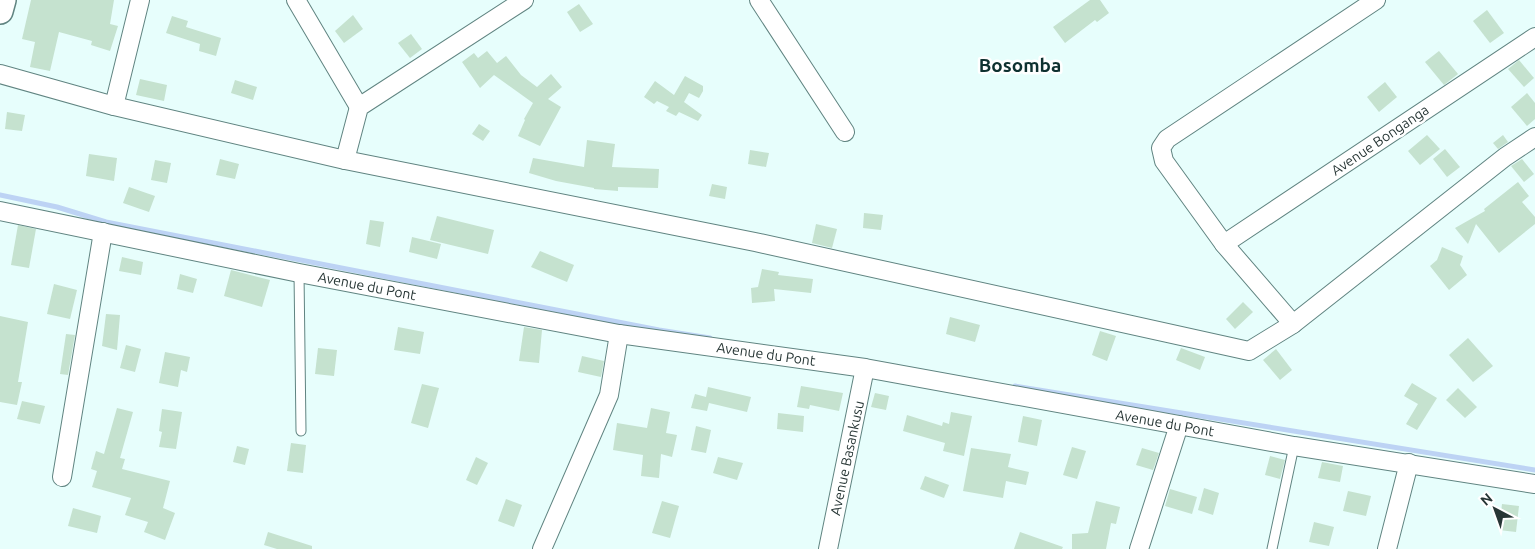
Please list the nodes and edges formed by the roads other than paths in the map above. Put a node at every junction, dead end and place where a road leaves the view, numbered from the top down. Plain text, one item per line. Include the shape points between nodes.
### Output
1 (3, 0) edge
2 (140, 0) edge
3 (296, 0) edge
4 (524, 0) edge
5 (760, 0) edge
6 (1376, 0) edge
7 (0, 11) edge
8 (1535, 37) edge
9 (0, 74) edge
10 (114, 106) junction
11 (359, 107) junction
12 (845, 132) dead end
13 (1535, 137) edge
14 (345, 160) junction
15 (0, 211) edge
16 (103, 232) junction
17 (1224, 244) junction
18 (299, 273) junction
19 (1293, 324) junction
20 (619, 334) junction
21 (865, 368) junction
22 (1179, 425) junction
23 (301, 431) dead end
24 (1294, 446) junction
25 (1408, 464) junction
26 (62, 477) dead end
27 (1535, 484) edge
28 (542, 549) edge
29 (828, 549) edge
30 (1139, 549) edge
31 (1272, 549) edge
32 (1387, 549) edge

1 - 7 street
2 - 10 street
3 - 11 street
4 - 11 street
5 - 12 street
6 - 17 street via 1167,140 1161,148 1164,161
8 - 17 street, Avenue Bonganga
9 - 10 street
10 - 14 street
11 - 14 street
13 - 19 street via 1505,157
14 - 19 street via 754,242 1250,351
15 - 16 street, Avenue du Pont
16 - 18 street, Avenue du Pont
16 - 26 street
17 - 19 street
18 - 20 street, Avenue du Pont
18 - 23 lane
20 - 21 street, Avenue du Pont
20 - 28 street via 609,395
21 - 22 street, Avenue du Pont
21 - 29 street, Avenue Basankusu
22 - 24 street, Avenue du Pont
22 - 30 street
24 - 25 street, Avenue du Pont
24 - 31 lane
25 - 27 street, Avenue du Pont
25 - 32 street

